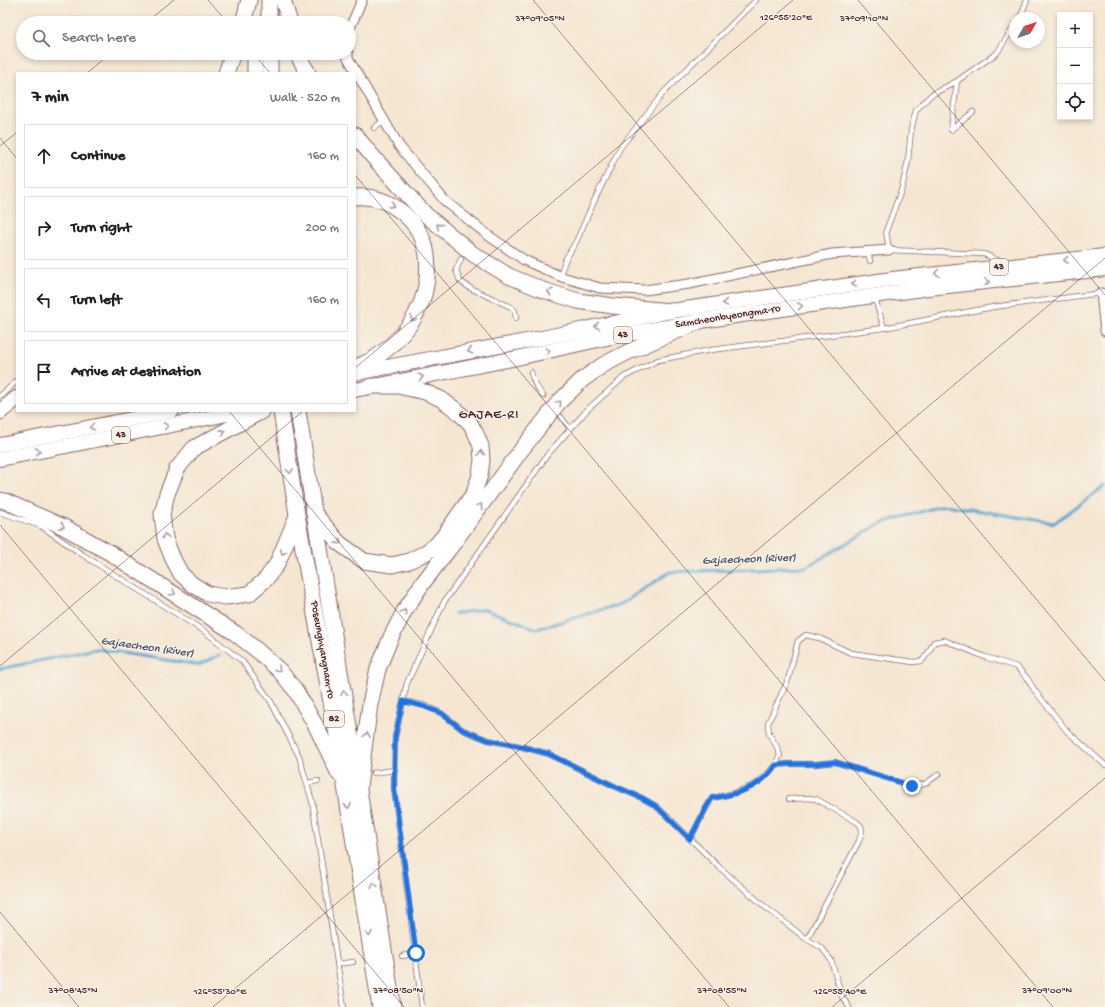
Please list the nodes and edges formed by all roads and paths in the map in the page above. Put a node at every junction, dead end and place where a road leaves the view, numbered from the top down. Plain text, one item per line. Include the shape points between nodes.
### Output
1 (249, 0) edge
2 (255, 0) edge
3 (269, 0) edge
4 (283, 0) edge
5 (362, 0) edge
6 (756, 0) edge
7 (1027, 0) edge
8 (1022, 12) edge
9 (245, 16) edge
10 (254, 16) edge
11 (269, 16) edge
12 (288, 16) edge
13 (355, 16) edge
14 (1009, 34) edge
15 (231, 60) edge
16 (255, 60) edge
17 (270, 60) edge
18 (301, 60) edge
19 (349, 60) edge
20 (226, 72) edge
21 (255, 72) edge
22 (270, 72) edge
23 (307, 72) edge
24 (957, 81) junction
25 (973, 112) dead end
26 (384, 120) junction
27 (374, 128) dead end
28 (356, 136) edge
29 (356, 196) edge
30 (890, 250) junction
31 (868, 252) junction
32 (1105, 256) edge
33 (461, 259) dead end
34 (870, 261) dead end
35 (1011, 266) junction
36 (1105, 269) edge
37 (562, 277) junction
38 (1103, 293) edge
39 (876, 302) dead end
40 (671, 311) junction
41 (516, 318) dead end
42 (700, 321) junction
43 (884, 328) junction
44 (1105, 331) edge
45 (356, 367) edge
46 (531, 372) dead end
47 (356, 373) edge
48 (16, 382) edge
49 (372, 386) junction
50 (356, 390) edge
51 (0, 396) edge
52 (543, 396) dead end
53 (16, 399) edge
54 (0, 412) edge
55 (167, 412) edge
56 (238, 412) edge
57 (260, 412) edge
58 (281, 412) edge
59 (298, 412) edge
60 (560, 417) dead end
61 (570, 429) junction
62 (0, 444) edge
63 (0, 459) edge
64 (0, 500) edge
65 (0, 512) edge
66 (314, 512) junction
67 (297, 515) junction
68 (403, 701) junction
69 (776, 765) junction
70 (1105, 765) edge
71 (395, 770) junction
72 (373, 773) dead end
73 (939, 774) dead end
74 (318, 781) dead end
75 (307, 783) junction
76 (352, 787) junction
77 (789, 800) dead end
78 (690, 839) junction
79 (807, 939) junction
80 (416, 953) junction
81 (402, 956) dead end
82 (353, 962) dead end
83 (337, 964) junction
84 (344, 1007) edge
85 (380, 1007) edge
86 (393, 1007) edge
87 (422, 1007) edge
88 (849, 1007) edge

1 - 9 highway
2 - 10 highway
3 - 11 highway
4 - 12 highway
5 - 13 street
6 - 37 lane via 664,92 620,148 565,260
7 - 8 lane
14 - 24 lane via 996,53
15 - 20 highway
16 - 21 highway
17 - 22 highway
18 - 23 highway
19 - 26 street
24 - 25 lane via 951,130
24 - 30 lane via 931,95 916,110 902,188 886,231
26 - 27 lane
26 - 37 street via 399,146 445,201 474,228 524,260
40 -> 28 highway via 578,301 509,276 473,254 426,216
29 -> 45 highway via 384,201 398,208 410,220 421,236 427,253 428,272 422,302 416,316 392,344
30 - 31 street
30 - 35 lane via 984,254
31 - 34 lane
31 - 37 street via 832,254 689,284 644,290 600,288
32 -> 35 main road, Samcheonbyeongma-ro / 43
33 - 41 lane via 456,270 460,281 511,307
35 -> 40 main road, Samcheonbyeongma-ro / 43 via 892,279
42 -> 36 main road, Samcheonbyeongma-ro / 43 via 929,288
38 - 43 lane via 993,307
38 - 44 street
39 - 43 lane
40 -> 47 main road, Samcheonbyeongma-ro / 43
49 -> 42 main road, Samcheonbyeongma-ro / 43
76 -> 42 highway via 378,669 391,637 422,584 526,444 559,402 583,379 628,352
43 - 61 lane via 711,350 658,360 624,377
46 - 52 lane via 533,381
48 - 51 lane
49 - 50 main road, Samcheonbyeongma-ro / 43
66 -> 49 highway via 339,543 364,561 392,565 409,561 434,546 474,493 482,460 481,446 470,423 441,399 425,392 398,386
53 - 54 highway
55 -> 62 main road, 43
63 -> 56 main road, 43
67 -> 57 highway via 278,564 266,580 249,594 225,597 208,594 192,584 181,574 165,539 162,514 177,469 194,448
58 -> 67 highway, Poseunghyangnam-ro / 82
59 - 66 highway, Poseunghyangnam-ro / 82
60 - 61 lane
61 - 68 lane via 548,454 444,602 407,684
64 -> 76 highway via 64,526 104,549 235,633 258,651 280,670 296,691
65 - 75 lane via 41,526 204,630 242,661 270,700 299,756
76 -> 66 highway, Poseunghyangnam-ro / 82
67 - 76 highway, Poseunghyangnam-ro / 82 via 337,736
68 - 71 lane via 395,737
68 - 78 lane via 441,713 463,730 488,740 549,754 642,798 656,806
69 - 70 lane via 780,755 769,734 768,723 788,680 798,641 806,634 851,653 913,662 922,661 934,642 944,640 1017,667 1067,731
69 - 73 lane via 835,762 912,786 925,784
69 - 78 lane via 763,779 747,789 712,798
71 - 72 lane
71 - 80 lane via 394,788
74 - 75 lane
75 - 83 lane
76 -> 85 highway, Poseunghyangnam-ro / 82
86 -> 76 highway, Poseunghyangnam-ro / 82
77 - 79 lane via 816,798 857,822 862,831
78 - 79 lane via 764,906
79 - 88 lane via 822,948 831,960 842,997
80 - 81 lane
80 - 87 lane
82 - 83 lane
83 - 84 lane

